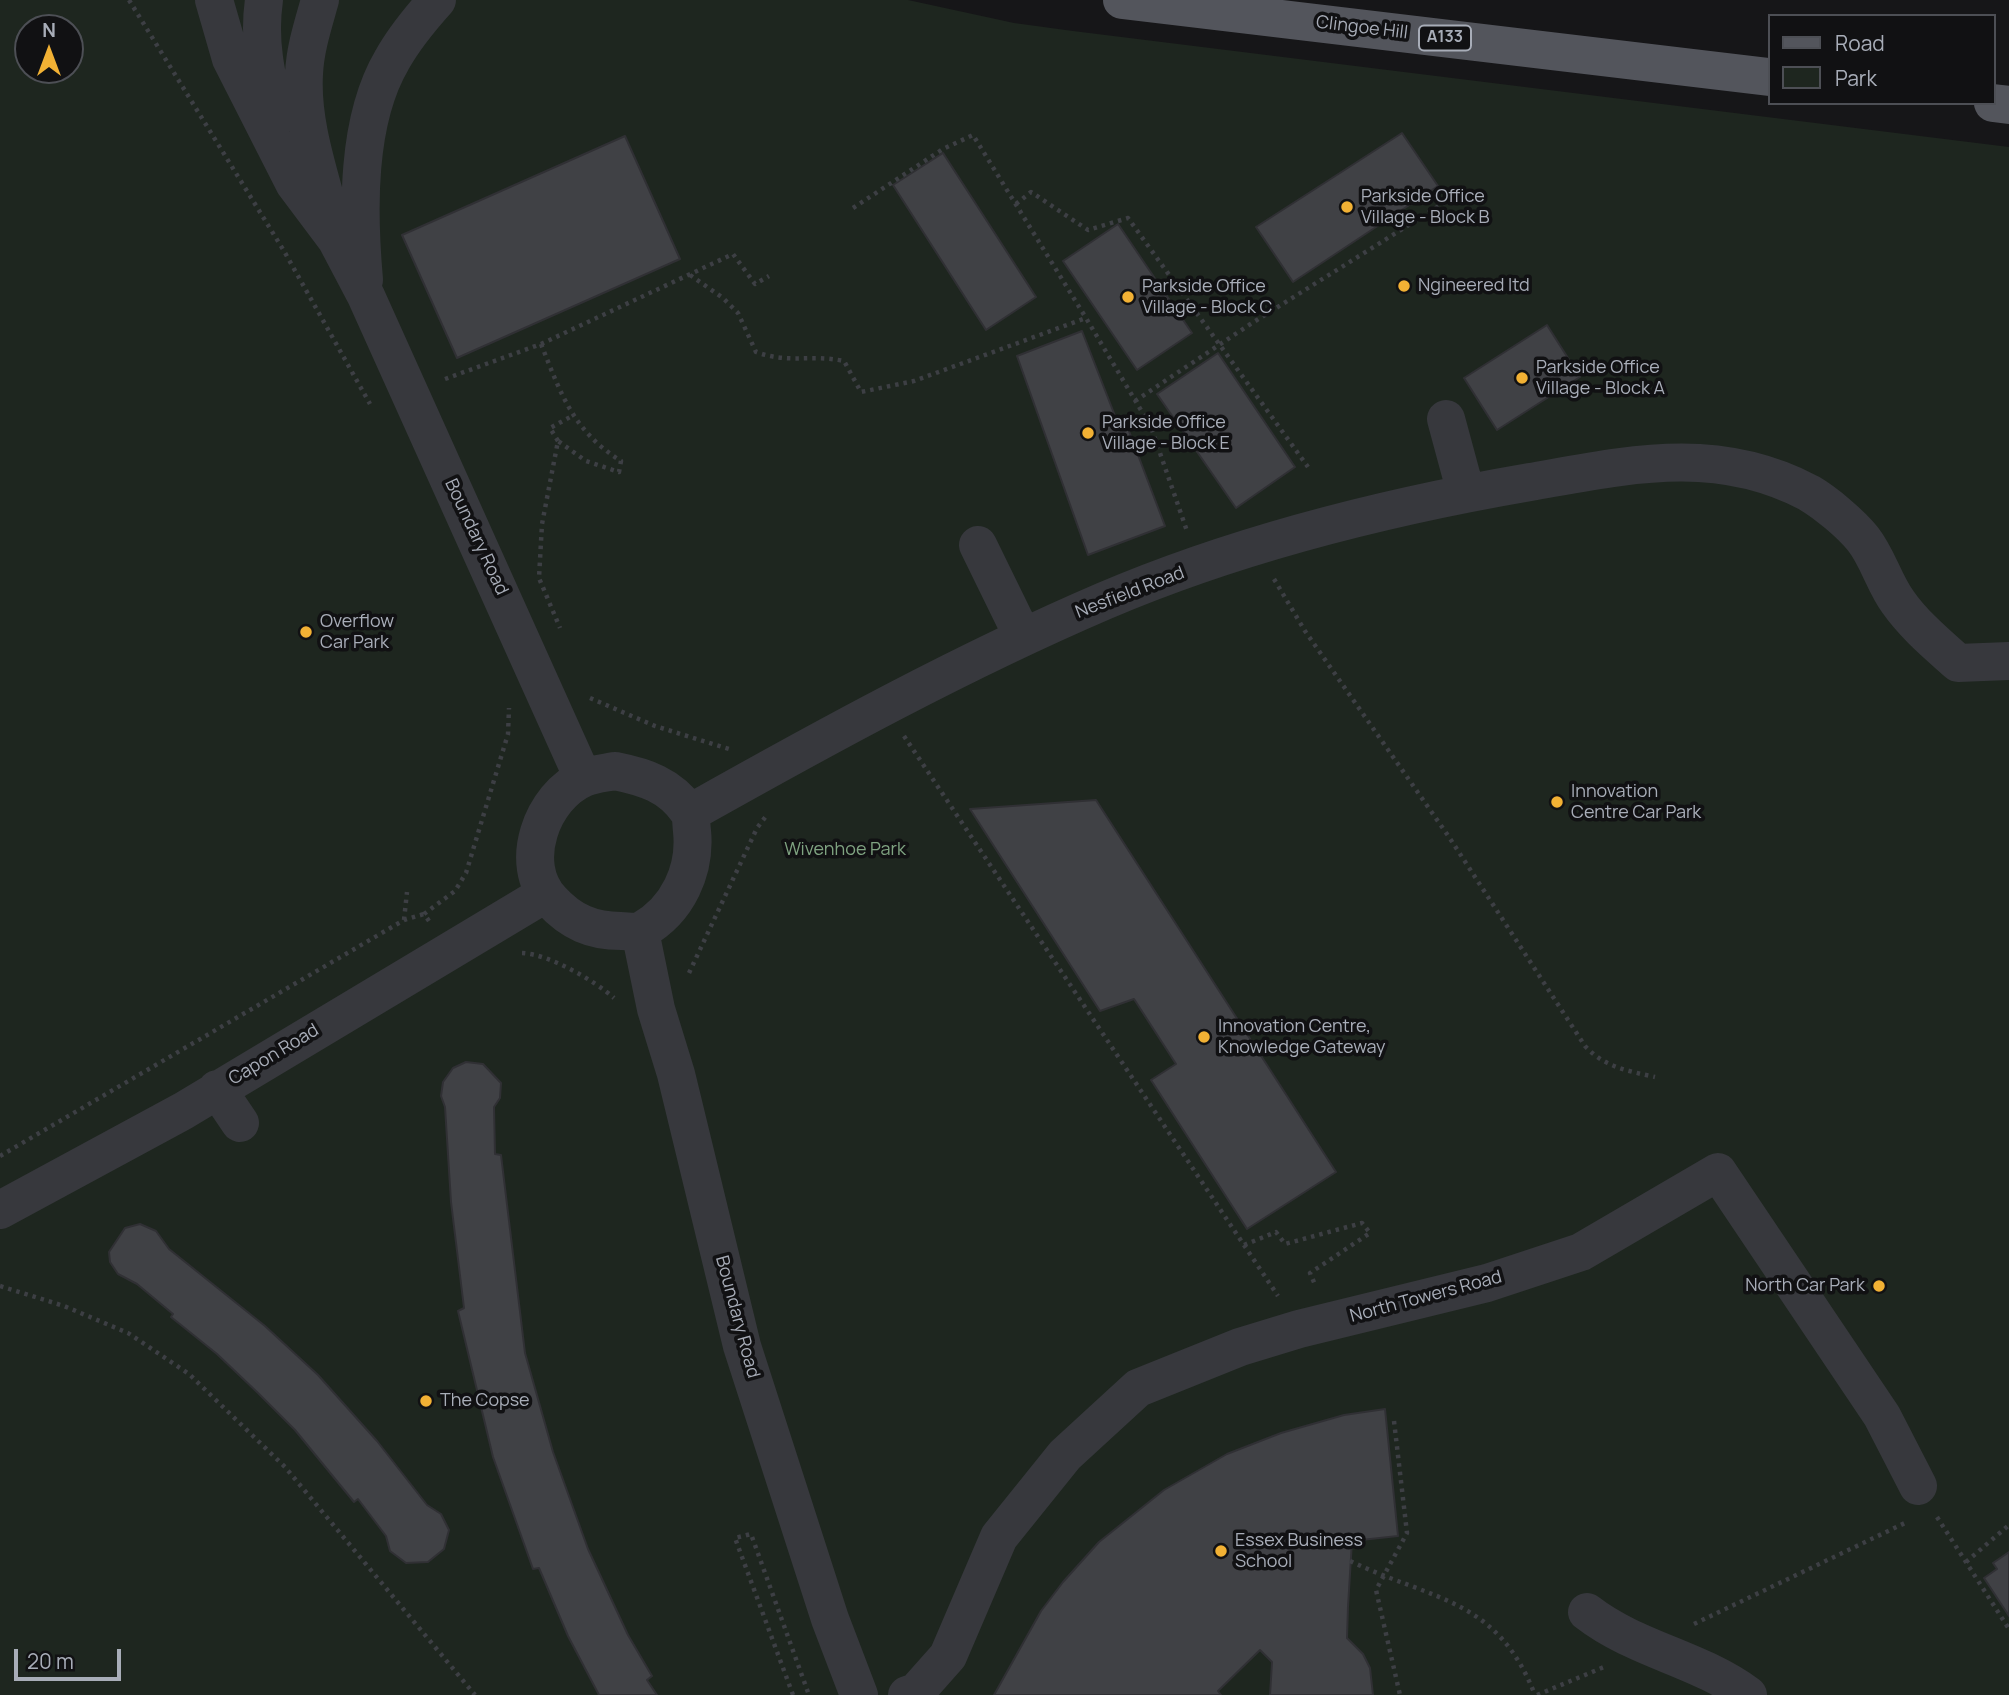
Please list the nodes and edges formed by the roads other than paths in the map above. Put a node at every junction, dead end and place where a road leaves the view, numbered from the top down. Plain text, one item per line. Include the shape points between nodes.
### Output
1 (215, 0) edge
2 (264, 0) edge
3 (320, 0) edge
4 (437, 0) edge
5 (1122, 0) edge
6 (1768, 77) edge
7 (294, 183) junction
8 (336, 239) junction
9 (366, 296) junction
10 (1446, 419) dead end
11 (1466, 493) junction
12 (978, 545) dead end
13 (1023, 638) junction
14 (2009, 661) edge
15 (583, 778) junction
16 (690, 813) junction
17 (545, 894) junction
18 (640, 931) junction
19 (217, 1089) junction
20 (240, 1123) dead end
21 (0, 1210) edge
22 (1913, 1504) road end
23 (1587, 1612) dead end
24 (859, 1695) edge
25 (908, 1695) edge
26 (1748, 1695) edge

1 - 7 street, Boundary Road via 231,58
2 - 7 street, Boundary Road via 260,30 266,75
3 - 8 street, Boundary Road via 308,44 303,93
4 - 9 street, Boundary Road via 390,62 376,97 360,190
5 - 6 main road, Clingoe Hill / A133
7 - 8 street, Boundary Road
8 - 9 street, Boundary Road
9 - 15 street, Boundary Road
10 - 11 street
11 - 13 street, Nesfield Road via 1343,520 1196,567
11 - 14 street, Nesfield Road via 1606,469 1701,461 1758,471 1812,495 1863,539 1898,602 1958,663
12 - 13 street
13 - 16 street, Nesfield Road
15 - 16 street via 615,771 641,776 668,789
15 - 17 street via 551,804 536,840 537,870
16 - 18 street via 694,846 687,880 667,910
17 - 18 street via 583,926
17 - 19 street, Capon Road
18 - 24 street, Boundary Road via 742,1346
19 - 20 street
19 - 21 street, Capon Road
22 - 25 street, North Towers Road via 1882,1416 1718,1172 1581,1252 1488,1283 1240,1347 1138,1388 1065,1455 999,1537 948,1656
23 - 26 street via 1611,1631 1708,1668

